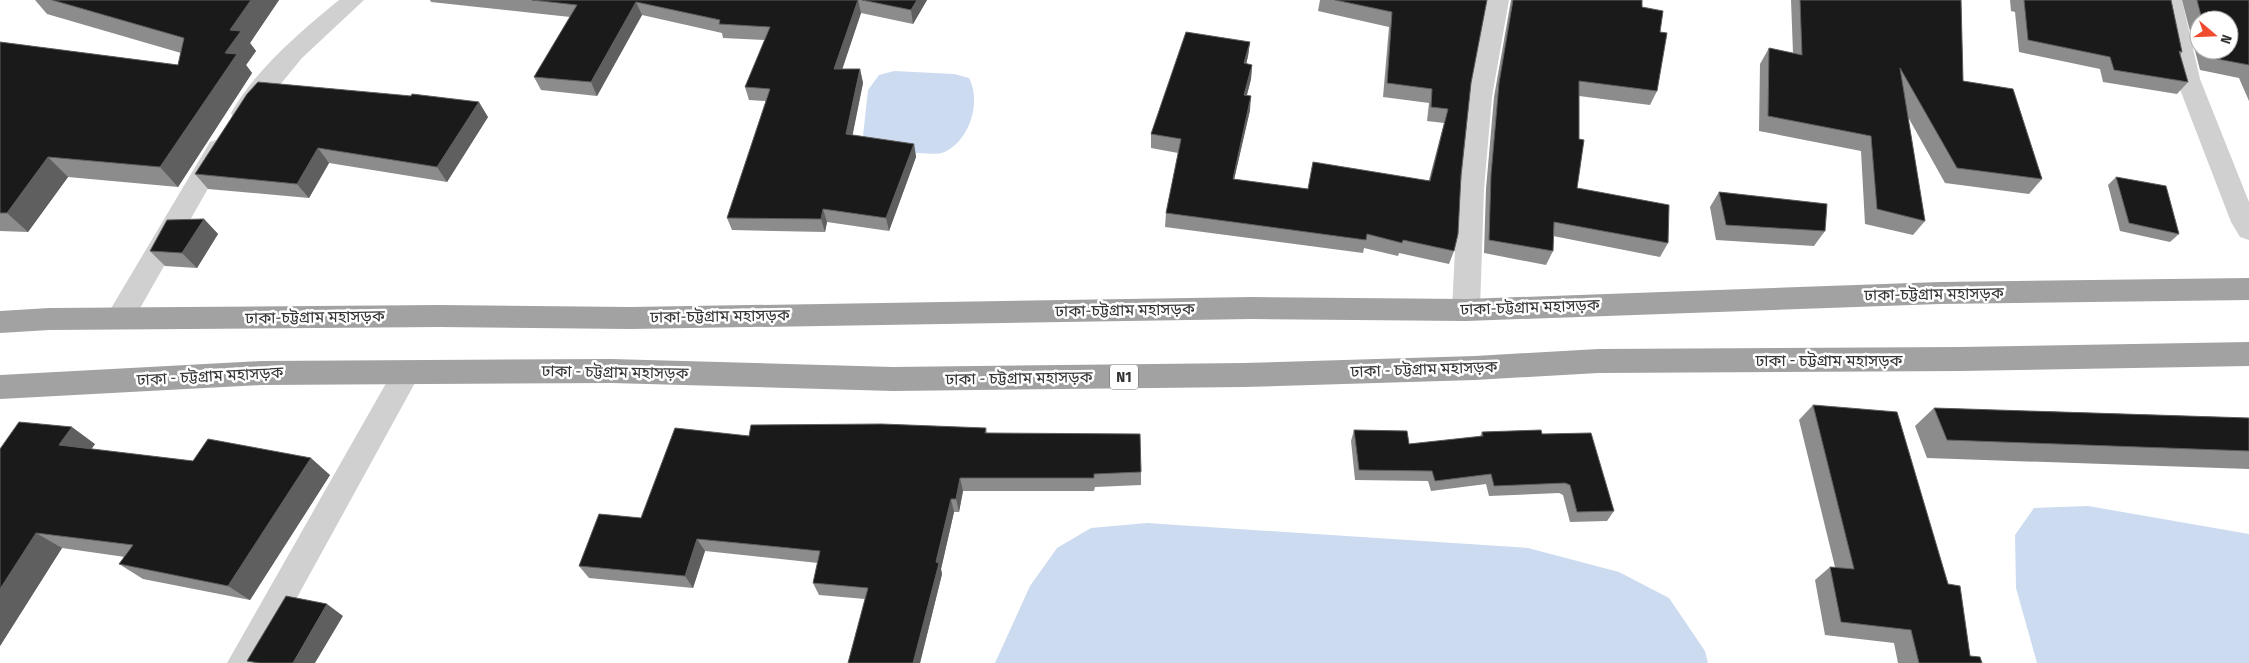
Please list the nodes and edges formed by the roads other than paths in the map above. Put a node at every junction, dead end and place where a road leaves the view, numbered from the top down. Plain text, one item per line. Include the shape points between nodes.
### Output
1 (353, 0) edge
2 (1498, 0) edge
3 (2171, 0) edge
4 (2249, 230) edge
5 (2249, 288) edge
6 (1466, 310) junction
7 (120, 318) junction
8 (0, 322) edge
9 (2249, 354) edge
10 (407, 372) junction
11 (0, 386) edge
12 (243, 663) edge

1 - 7 street via 315,30 273,73 233,127
2 - 6 street via 1480,97 1471,189
3 - 4 street via 2188,80
5 - 6 highway, ঢাকা-চট্টগ্রাম মহাসড়ক via 1940,293
6 - 7 highway, ঢাকা-চট্টগ্রাম মহাসড়ক via 1252,308 630,318
7 - 8 highway, ঢাকা-চট্টগ্রাম মহাসড়ক
9 - 10 highway, ঢাকা - চট্টগ্রাম মহাসড়ক / N1 via 1598,361 1254,375 893,380 611,371
10 - 11 highway, ঢাকা - চট্টগ্রাম মহাসড়ক / N1 via 261,373
10 - 12 street

